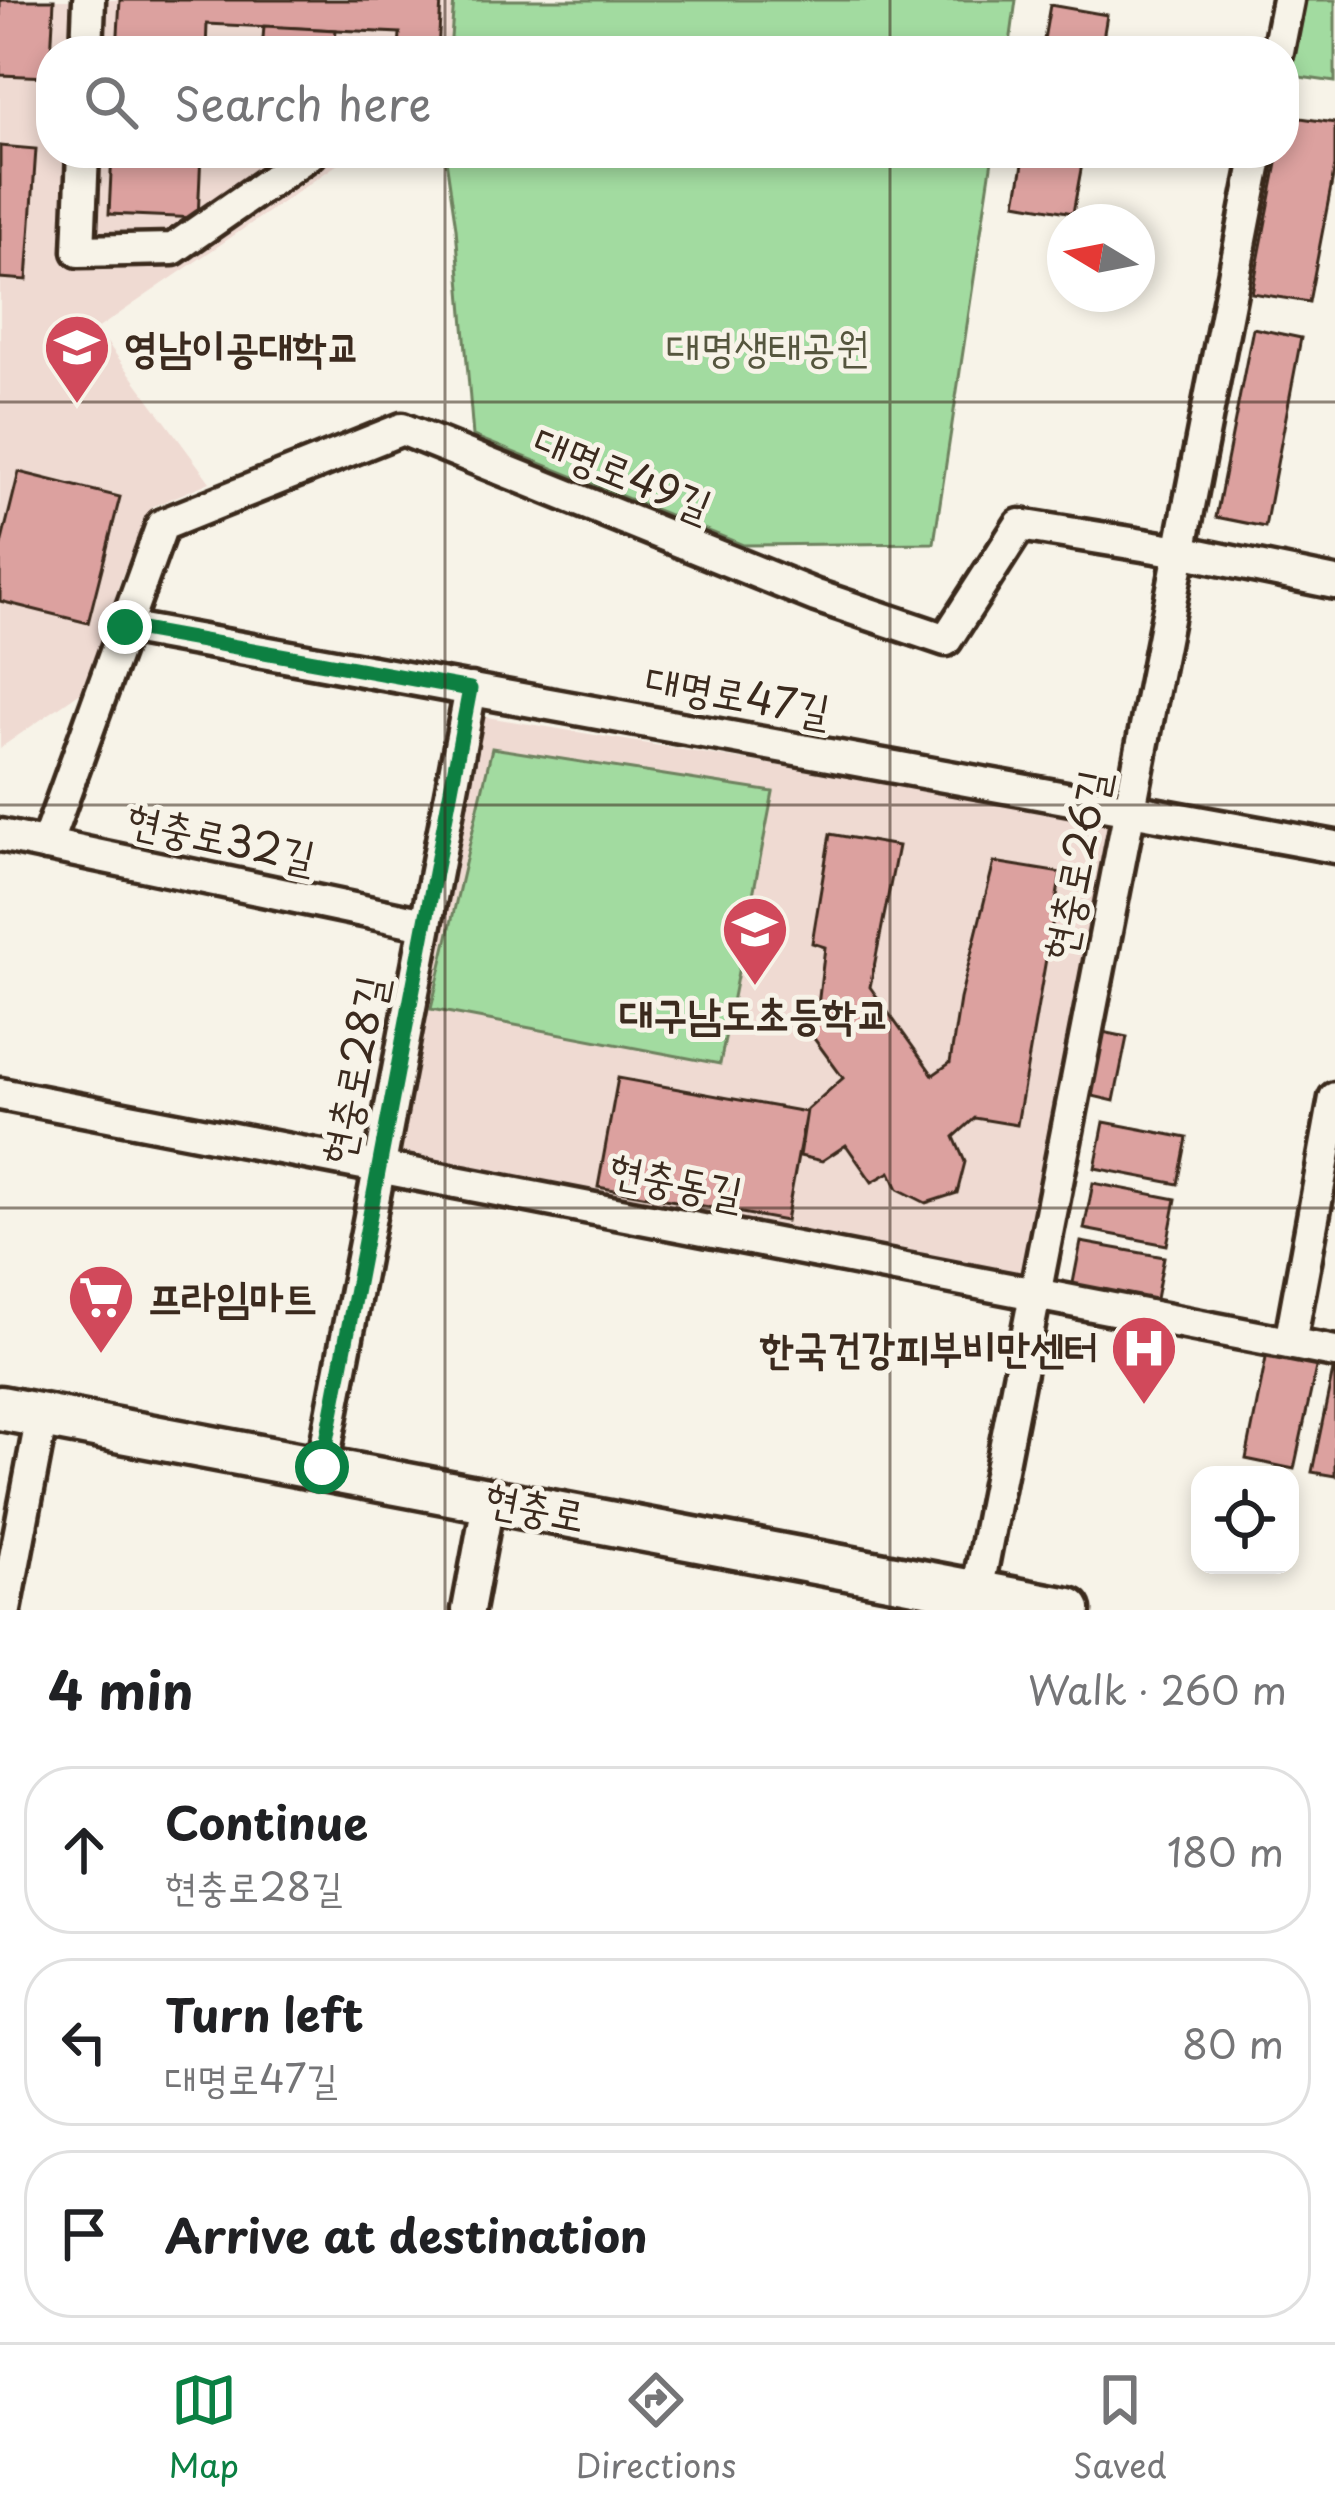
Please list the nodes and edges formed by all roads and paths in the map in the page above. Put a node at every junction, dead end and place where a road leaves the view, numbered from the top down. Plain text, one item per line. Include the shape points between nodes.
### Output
1 (89, 0) edge
2 (1288, 0) edge
3 (88, 36) edge
4 (1281, 36) edge
5 (82, 168) edge
6 (289, 168) edge
7 (1255, 168) edge
8 (1180, 550) junction
9 (1335, 583) edge
10 (125, 627) junction
11 (470, 689) junction
12 (1130, 809) junction
13 (0, 835) edge
14 (46, 845) junction
15 (1335, 847) edge
16 (425, 924) junction
17 (0, 1094) edge
18 (1335, 1098) edge
19 (379, 1166) junction
20 (1035, 1294) junction
21 (1290, 1343) junction
22 (1335, 1352) edge
23 (0, 1408) edge
24 (42, 1416) junction
25 (322, 1467) junction
26 (489, 1498) junction
27 (949, 1596) edge
28 (5, 1610) edge
29 (468, 1610) edge
30 (1069, 1610) edge

1 - 3 street
2 - 4 street
5 - 6 street via 79,251 173,249
7 - 8 street, 현충로26길
8 - 9 street, 대명로49길
8 - 10 street, 대명로49길 via 1021,525 946,640 402,429 162,525
8 - 12 street, 현충로26길
10 - 11 street, 대명로47길
10 - 14 street, 대명로49길
11 - 12 street, 대명로47길
11 - 16 street, 현충로28길
12 - 15 street, 대명로47길
12 - 20 street, 현충로26길
13 - 14 street, 현충로32길
14 - 16 street, 현충로32길
16 - 19 street, 현충로28길
17 - 19 street, 현충동길
18 - 21 street
19 - 20 street, 현충동길
19 - 25 street, 현충로28길
20 - 21 street, 현충동길
20 - 27 street, 현충로26길
21 - 22 street, 현충동길
23 - 24 main road, 현충로
24 - 25 main road, 현충로
24 - 28 street
25 - 26 main road, 현충로
26 - 27 main road, 현충로
26 - 29 street
27 - 30 main road, 현충로

